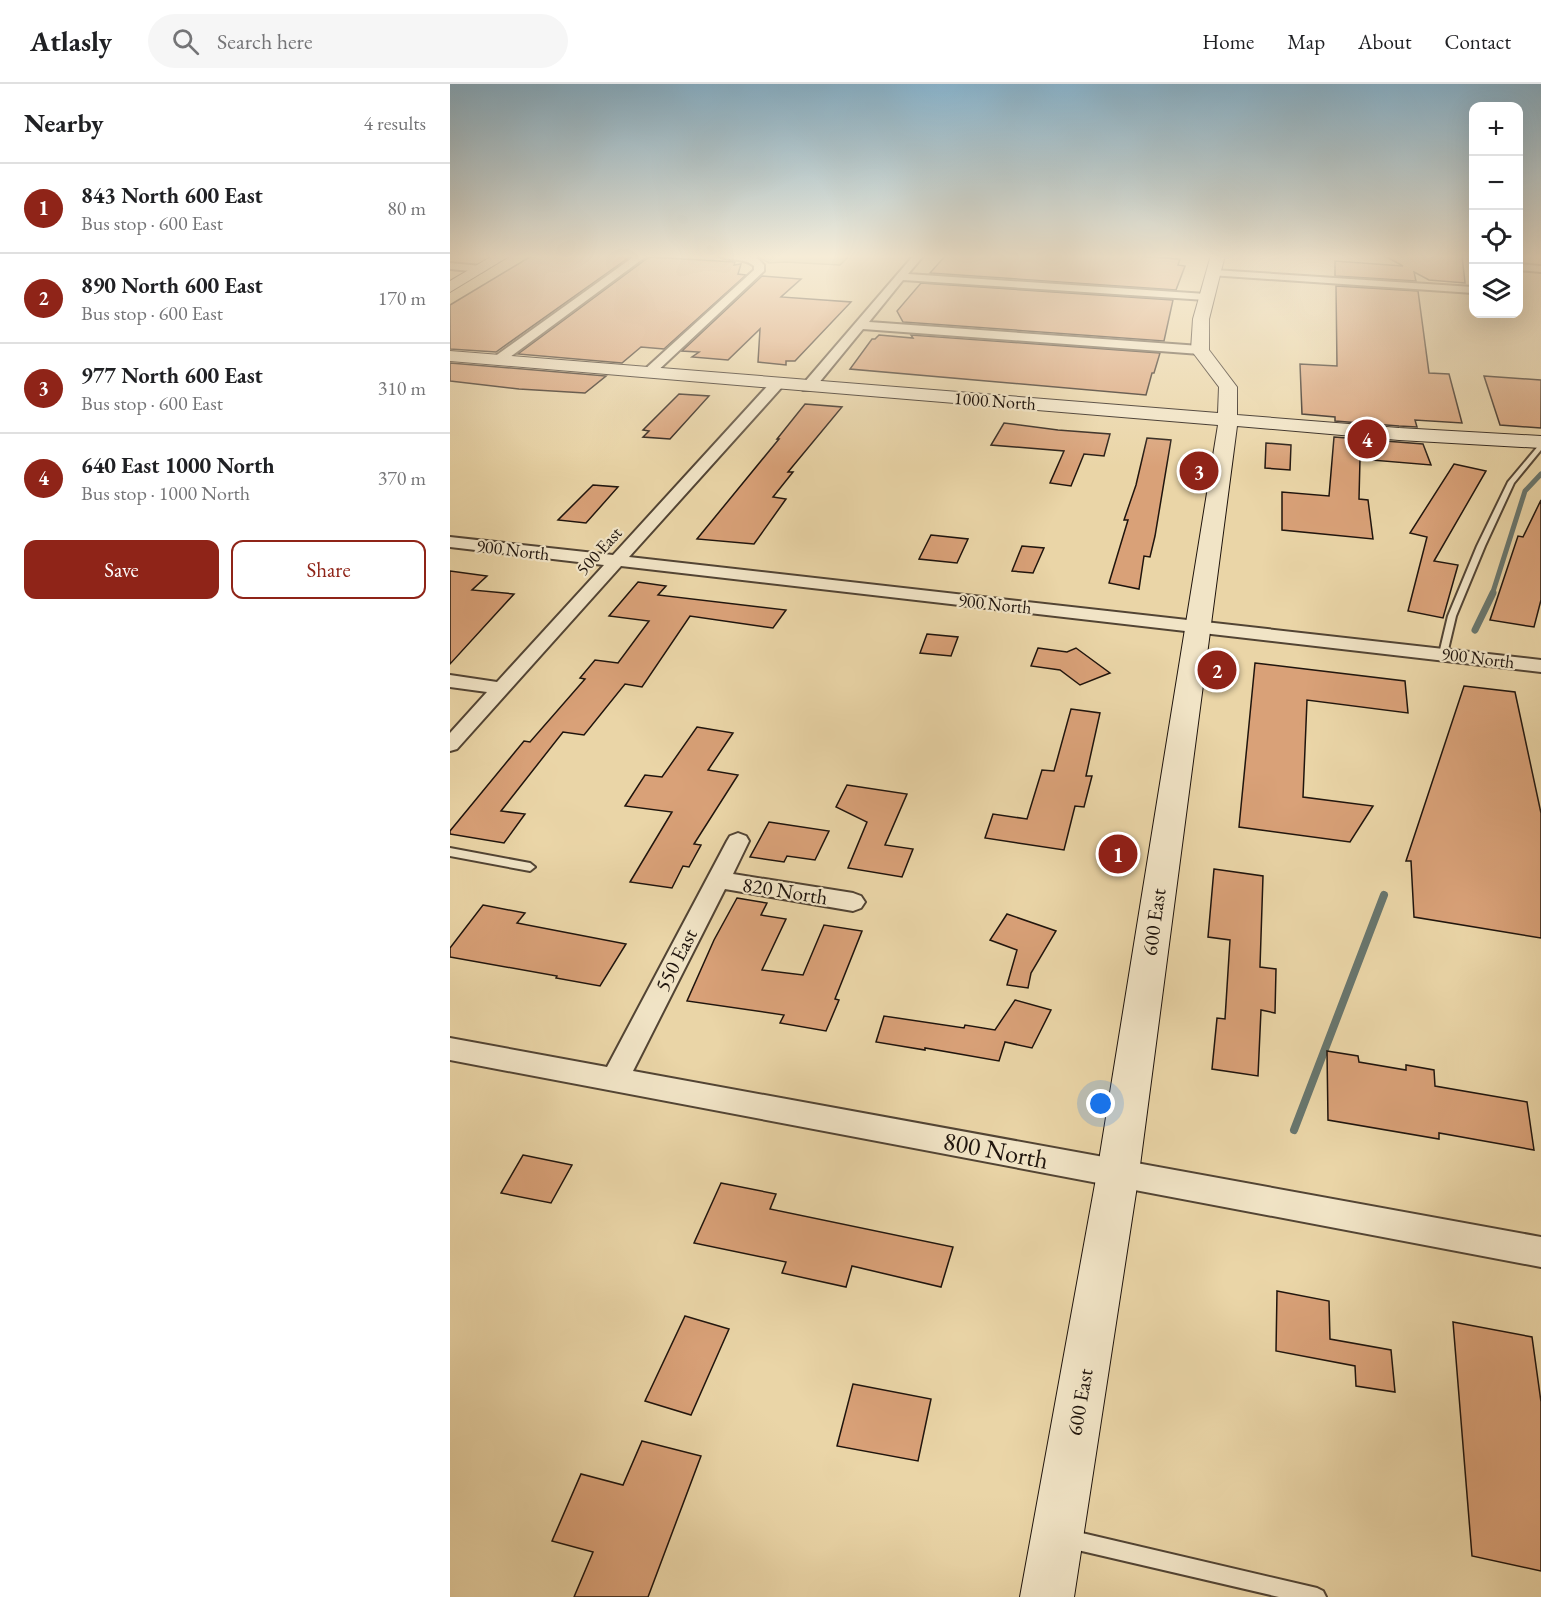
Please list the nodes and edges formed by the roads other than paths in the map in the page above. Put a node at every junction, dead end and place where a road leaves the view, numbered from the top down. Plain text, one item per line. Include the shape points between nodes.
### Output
1 (858, 325) edge
2 (545, 326) edge
3 (700, 326) edge
4 (866, 326) edge
5 (1201, 326) edge
6 (1200, 350) junction
7 (450, 356) edge
8 (498, 360) junction
9 (648, 373) junction
10 (777, 384) junction
11 (808, 387) junction
12 (1228, 420) junction
13 (1541, 444) edge
14 (450, 542) edge
15 (616, 562) junction
16 (1197, 626) junction
17 (1443, 654) junction
18 (1541, 666) edge
19 (450, 681) edge
20 (501, 688) junction
21 (450, 745) edge
22 (738, 841) dead end
23 (450, 852) edge
24 (530, 867) dead end
25 (718, 879) junction
26 (853, 902) dead end
27 (450, 1049) edge
28 (615, 1079) junction
29 (1118, 1173) junction
30 (1541, 1252) edge
31 (1057, 1537) junction
32 (1047, 1597) edge
33 (1317, 1597) edge

1 - 11 street
2 - 8 street
3 - 9 street
4 - 6 street
5 - 6 street
6 - 12 street, 600 East via 1228,387
7 - 8 street, 1000 North
8 - 9 street, 1000 North
9 - 10 street, 1000 North
10 - 11 street, 1000 North
10 - 15 street, 500 East
11 - 12 street, 1000 North
12 - 13 street, 1000 North
12 - 16 street, 600 East
13 - 17 lane via 1511,482 1486,535 1452,616
14 - 15 street, 900 North
15 - 16 street, 900 North
15 - 20 street, 500 East
16 - 17 street, 900 North
16 - 29 street, 600 East
17 - 18 street, 900 North
19 - 20 street
20 - 21 street, 500 East
22 - 25 street, 550 East
23 - 24 lane
25 - 26 street, 820 North
25 - 28 street, 550 East
27 - 28 street, 800 North
28 - 29 street, 800 North
29 - 30 street, 800 North
29 - 31 street, 600 East
31 - 32 street, 600 East
31 - 33 lane

